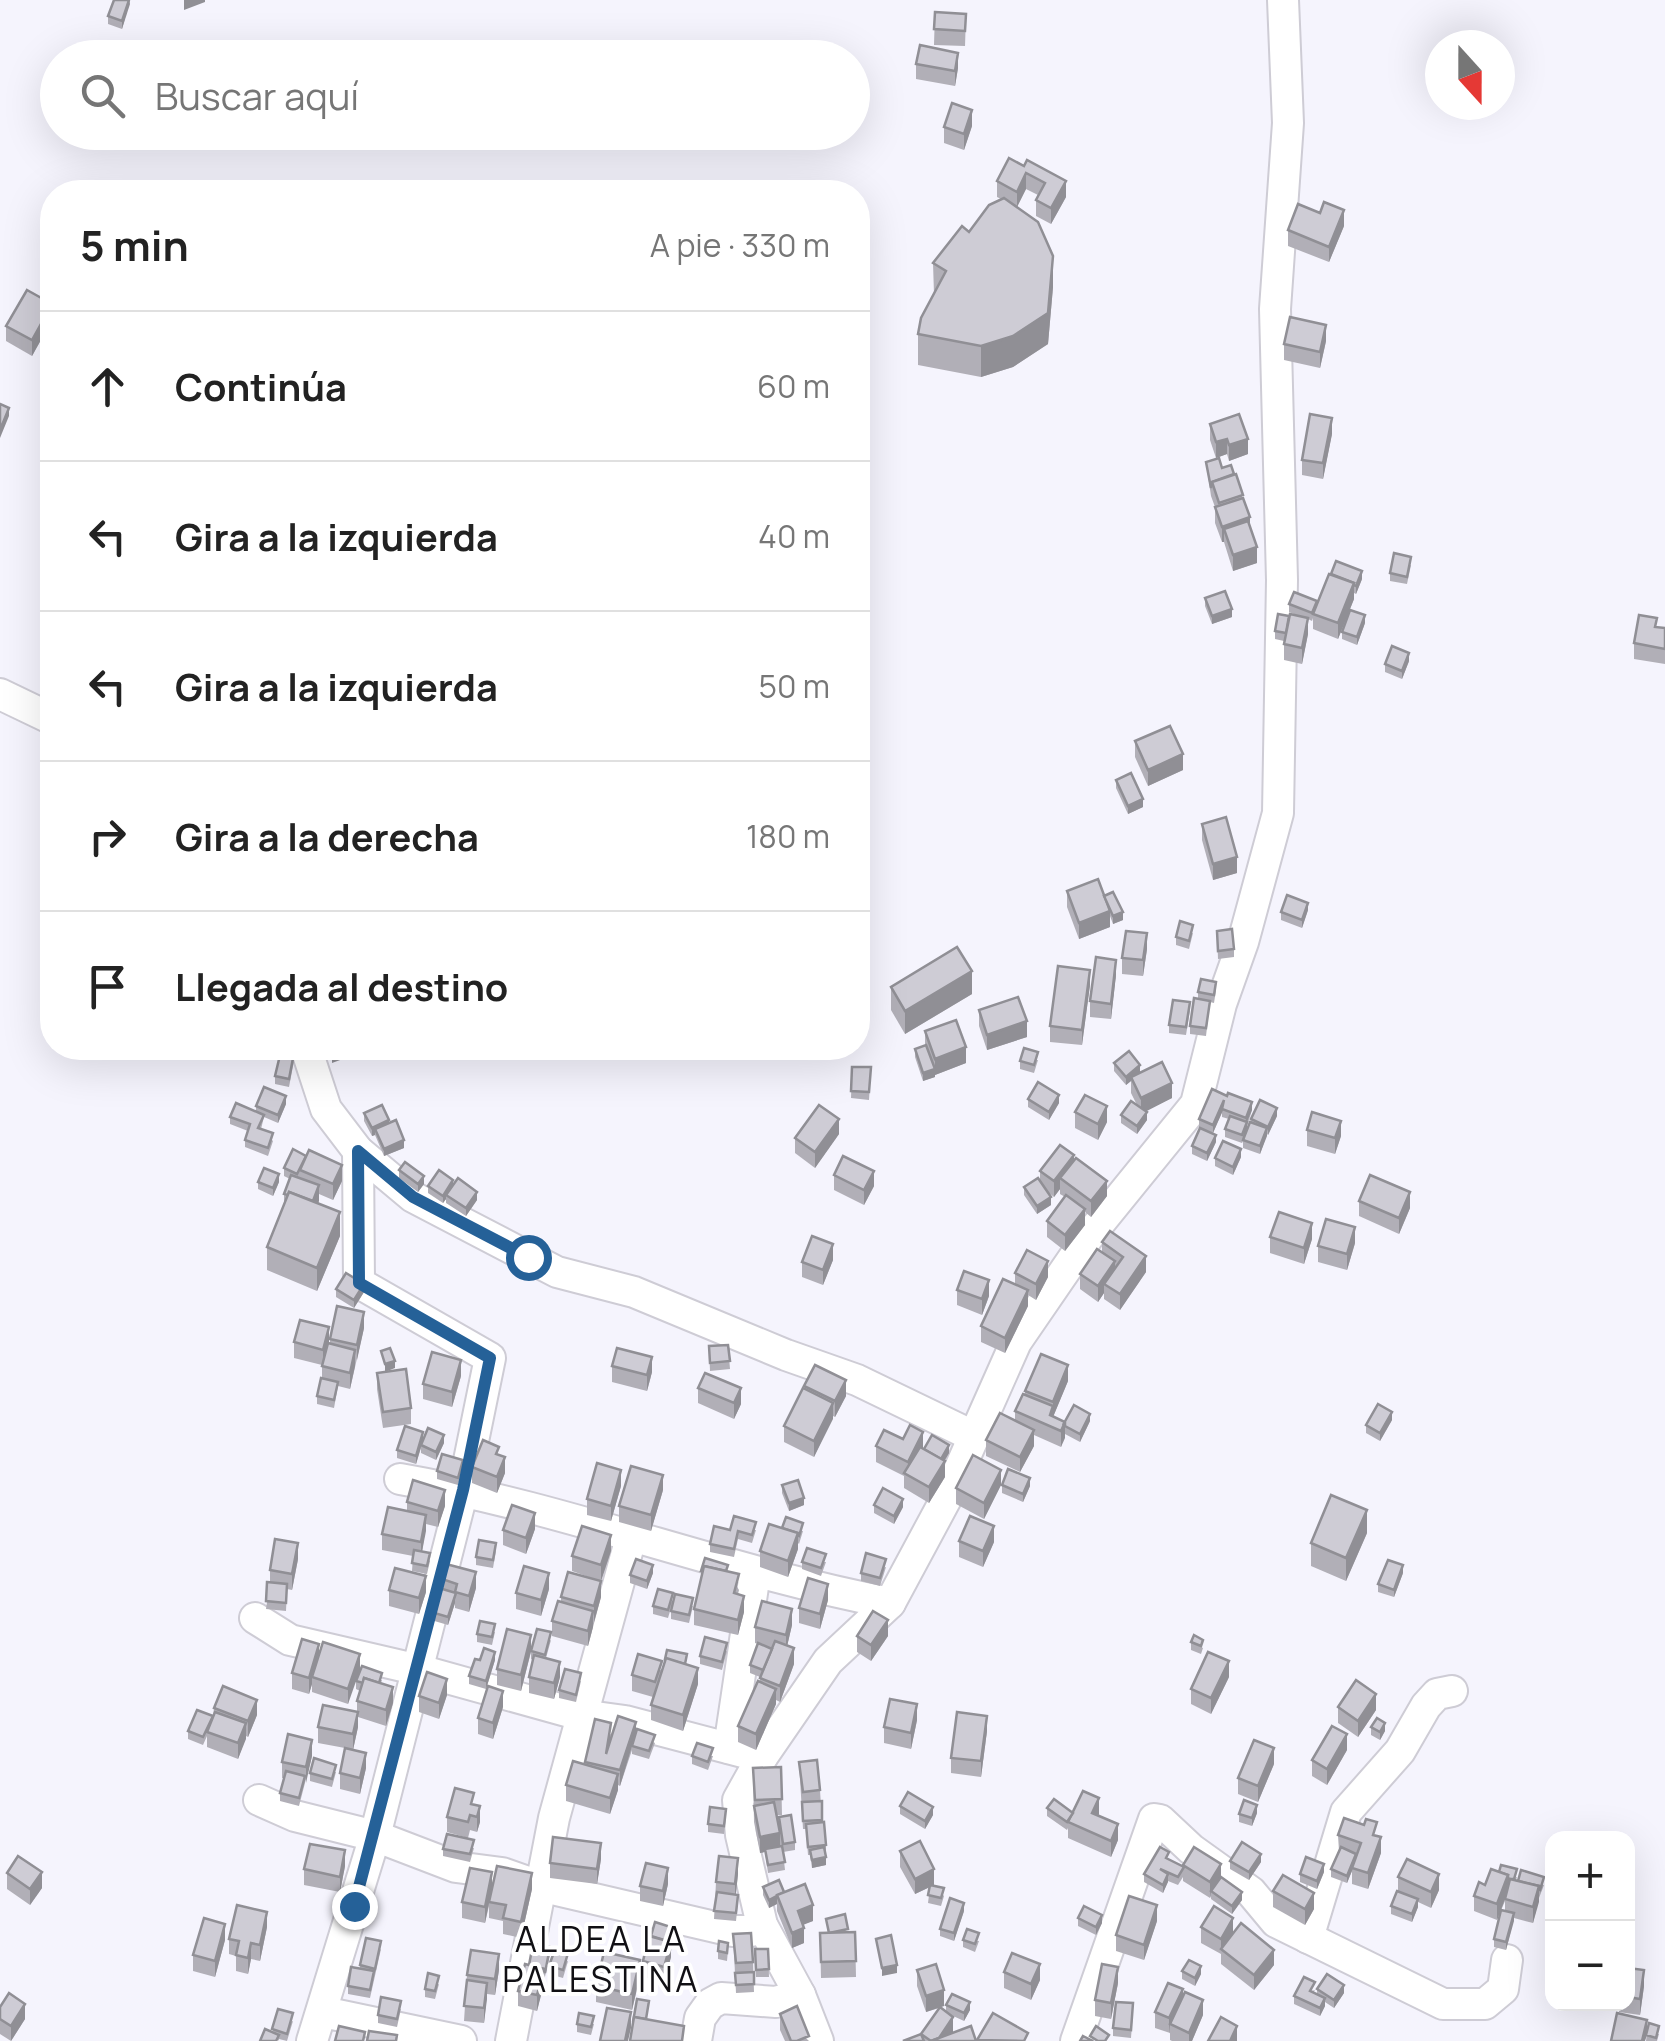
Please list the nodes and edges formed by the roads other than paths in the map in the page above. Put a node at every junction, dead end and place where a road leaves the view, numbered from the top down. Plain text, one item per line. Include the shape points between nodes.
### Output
1 (1284, 0) edge
2 (0, 694) edge
3 (40, 713) edge
4 (310, 1060) edge
5 (358, 1151) junction
6 (974, 1436) junction
7 (400, 1480) dead end
8 (463, 1490) junction
9 (632, 1534) junction
10 (756, 1573) junction
11 (890, 1603) junction
12 (254, 1618) dead end
13 (416, 1668) junction
14 (1452, 1691) dead end
15 (581, 1716) junction
16 (729, 1748) junction
17 (762, 1757) junction
18 (258, 1800) dead end
19 (375, 1836) junction
20 (539, 1886) junction
21 (762, 1925) junction
22 (1308, 1938) junction
23 (1507, 1960) dead end
24 (800, 1994) junction
25 (318, 2027) edge
26 (461, 2041) edge
27 (511, 2041) edge
28 (696, 2041) edge
29 (818, 2041) edge
30 (1076, 2041) edge

1 - 6 street via 1288,123 1275,309 1282,580 1278,813 1196,1104 1088,1237 1016,1342
2 - 3 street
4 - 5 street via 326,1109
5 - 6 street via 413,1197 557,1272 634,1292 857,1380
5 - 8 street via 359,1283 490,1358
6 - 11 street
7 - 8 street
8 - 9 street
8 - 13 street
9 - 10 street
9 - 15 street
10 - 11 street
10 - 16 street
11 - 17 street via 828,1661
12 - 13 street via 290,1640
13 - 15 street
13 - 19 street
14 - 22 street via 1426,1706 1400,1751 1346,1812
15 - 16 street
15 - 20 street
16 - 17 street
17 - 21 street via 738,1800
18 - 19 street
19 - 20 street via 456,1866
19 - 25 street
20 - 21 street via 732,1931
20 - 27 street
21 - 24 street
22 - 23 street via 1443,2004 1486,2004 1500,1994
22 - 30 street via 1276,1922 1252,1892 1154,1819
24 - 28 street via 776,2002 722,1998 700,2018
24 - 29 street
25 - 26 street

